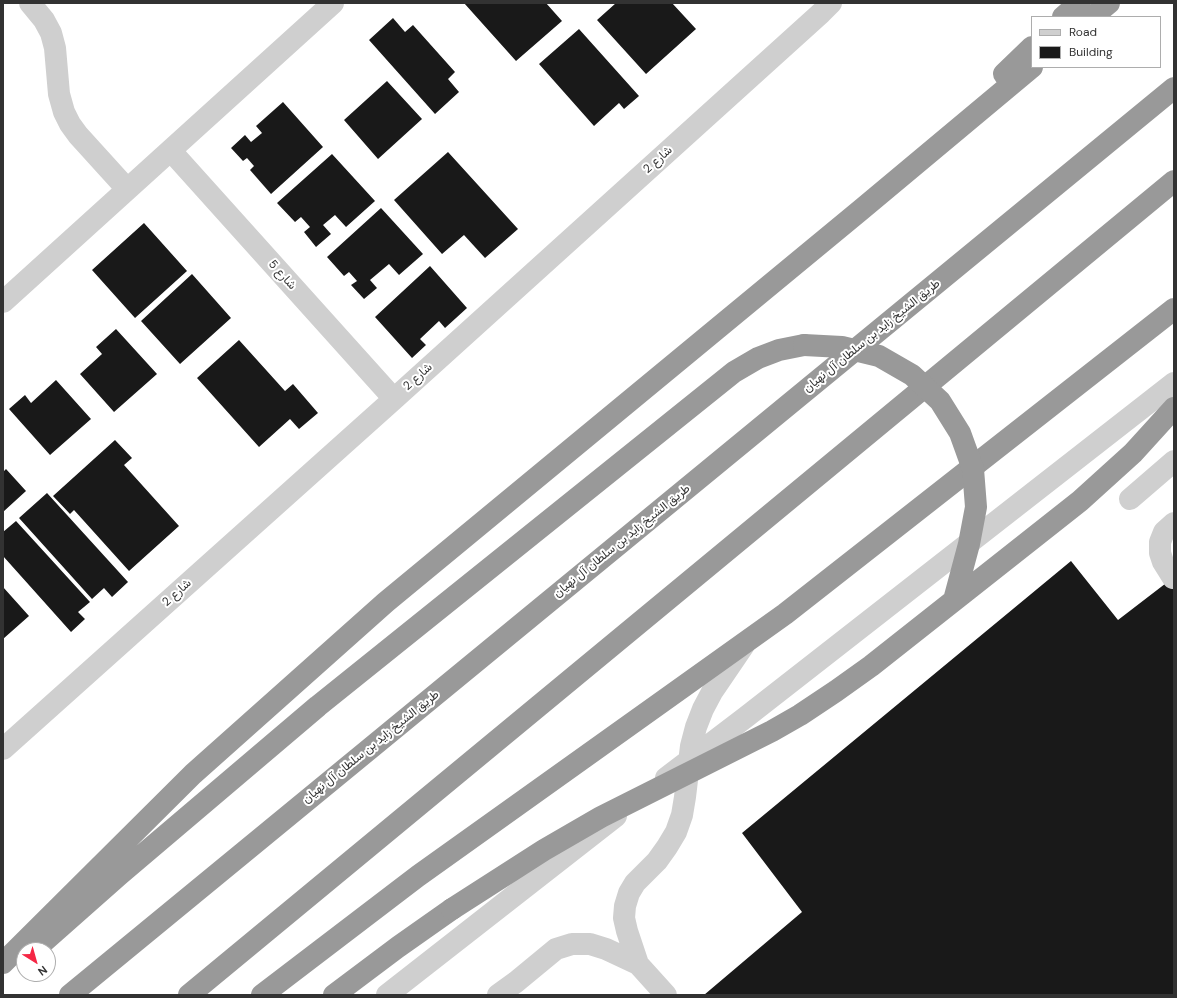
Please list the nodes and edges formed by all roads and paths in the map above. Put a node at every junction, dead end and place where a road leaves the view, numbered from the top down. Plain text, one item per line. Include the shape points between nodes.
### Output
1 (30, 3) edge
2 (333, 3) edge
3 (831, 3) edge
4 (1079, 3) edge
5 (1109, 3) edge
6 (1064, 16) edge
7 (1093, 16) edge
8 (1031, 48) edge
9 (1031, 68) edge
10 (1174, 88) edge
11 (170, 150) junction
12 (1174, 181) edge
13 (127, 190) junction
14 (862, 209) junction
15 (3, 302) edge
16 (1174, 309) edge
17 (1174, 383) edge
18 (394, 399) junction
19 (1174, 408) edge
20 (1174, 461) edge
21 (1130, 499) dead end
22 (1174, 523) edge
23 (1172, 578) dead end
24 (954, 600) junction
25 (747, 641) junction
26 (3, 749) edge
27 (690, 760) junction
28 (43, 942) edge
29 (3, 963) edge
30 (638, 964) junction
31 (16, 965) edge
32 (3, 976) edge
33 (70, 995) edge
34 (190, 995) edge
35 (262, 995) edge
36 (334, 995) edge
37 (387, 995) edge
38 (498, 995) edge
39 (666, 995) edge

1 - 13 street via 51,33 56,54 59,94 70,124
2 - 11 street
3 - 18 street, شارع 2
4 - 6 highway
5 - 7 highway
8 - 14 highway
9 - 14 highway
10 - 33 highway, طريق الشيخ زايد بن سلطان آل نهيان
11 - 13 street
11 - 18 street, شارع 5
12 - 34 highway
13 - 15 street
14 - 29 highway via 380,607 193,774
16 - 25 highway via 785,614
17 - 27 street
18 - 26 street, شارع 2
19 - 24 highway, bridge via 1107,478
20 - 21 street
22 - 23 street via 1164,532 1160,542 1163,562
24 - 28 highway, bridge via 976,507 973,469 960,433 940,401 912,375 879,356 842,347 804,346 779,350 758,358 734,372 318,706
24 - 36 highway, bridge via 871,666 800,715 601,817 544,850 452,909
25 - 27 street via 703,709 696,727
25 - 35 highway via 418,876
27 - 30 street via 682,815 676,832 657,861 635,882 625,906 624,918
27 - 37 street
30 - 38 street via 590,944 572,944 556,949
30 - 39 street
31 - 32 highway

